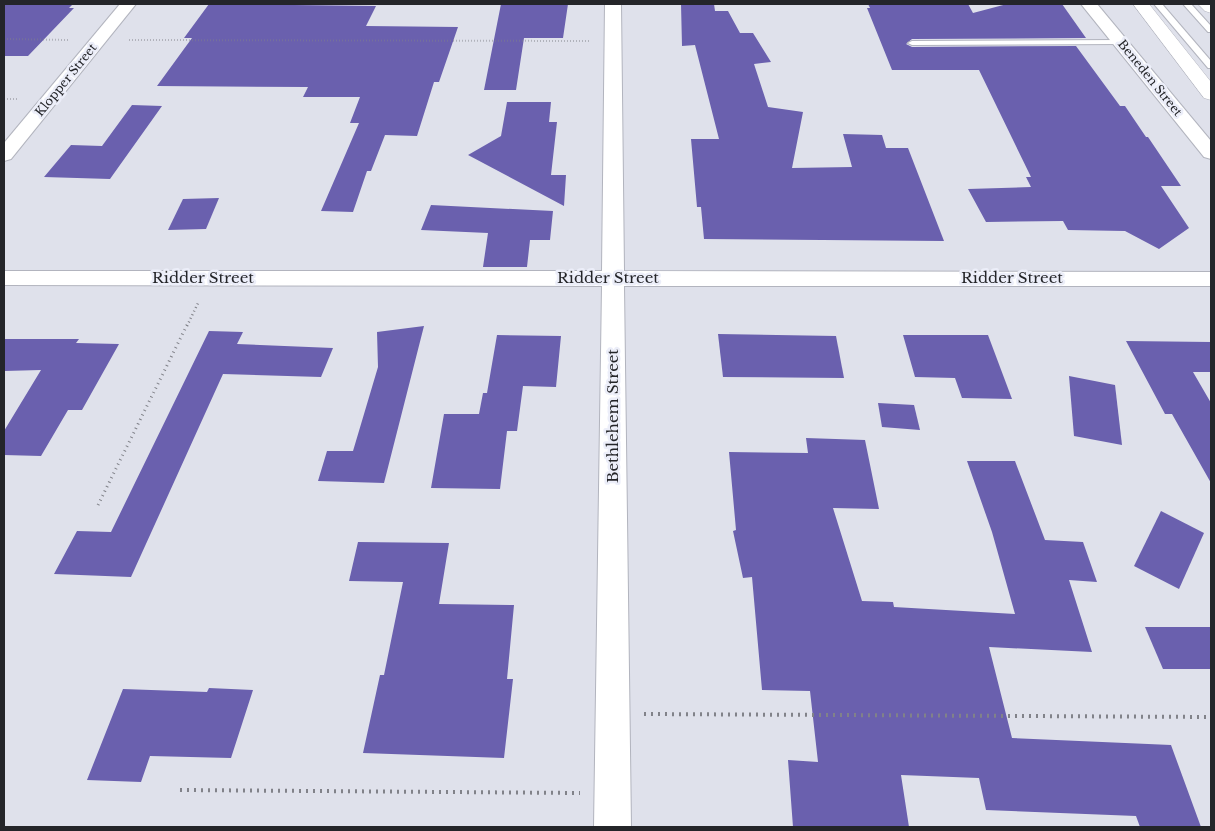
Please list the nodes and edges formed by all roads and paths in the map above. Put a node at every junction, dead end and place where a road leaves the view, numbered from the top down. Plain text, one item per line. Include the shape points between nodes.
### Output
1 (128, 4) edge
2 (614, 4) edge
3 (1089, 4) edge
4 (1141, 4) edge
5 (1158, 4) edge
6 (1187, 4) edge
7 (1206, 4) edge
8 (1211, 8) edge
9 (1211, 30) edge
10 (4, 39) edge
11 (98, 40) junction
12 (613, 41) junction
13 (1121, 42) junction
14 (912, 43) dead end
15 (1211, 66) edge
16 (1211, 94) edge
17 (1211, 153) edge
18 (4, 155) edge
19 (4, 278) edge
20 (211, 278) junction
21 (613, 278) junction
22 (1211, 279) edge
23 (98, 505) dead end
24 (615, 713) junction
25 (1211, 717) edge
26 (180, 790) dead end
27 (613, 793) junction
28 (613, 827) edge

1 - 11 street, Klopper Street
2 - 12 street, Bethlehem Street
3 - 13 street, Beneden Street
4 - 16 main road
5 - 15 lane
6 - 9 lane
7 - 8 main road
10 - 11 path
11 - 12 path
11 - 18 street, Klopper Street
12 - 21 street, Bethlehem Street
13 - 14 lane
13 - 17 street, Beneden Street
19 - 20 street, Ridder Street
20 - 21 street, Ridder Street
20 - 23 path
21 - 22 street, Ridder Street
21 - 24 street, Bethlehem Street
24 - 25 path
24 - 27 street, Bethlehem Street
26 - 27 path
27 - 28 street, Bethlehem Street

